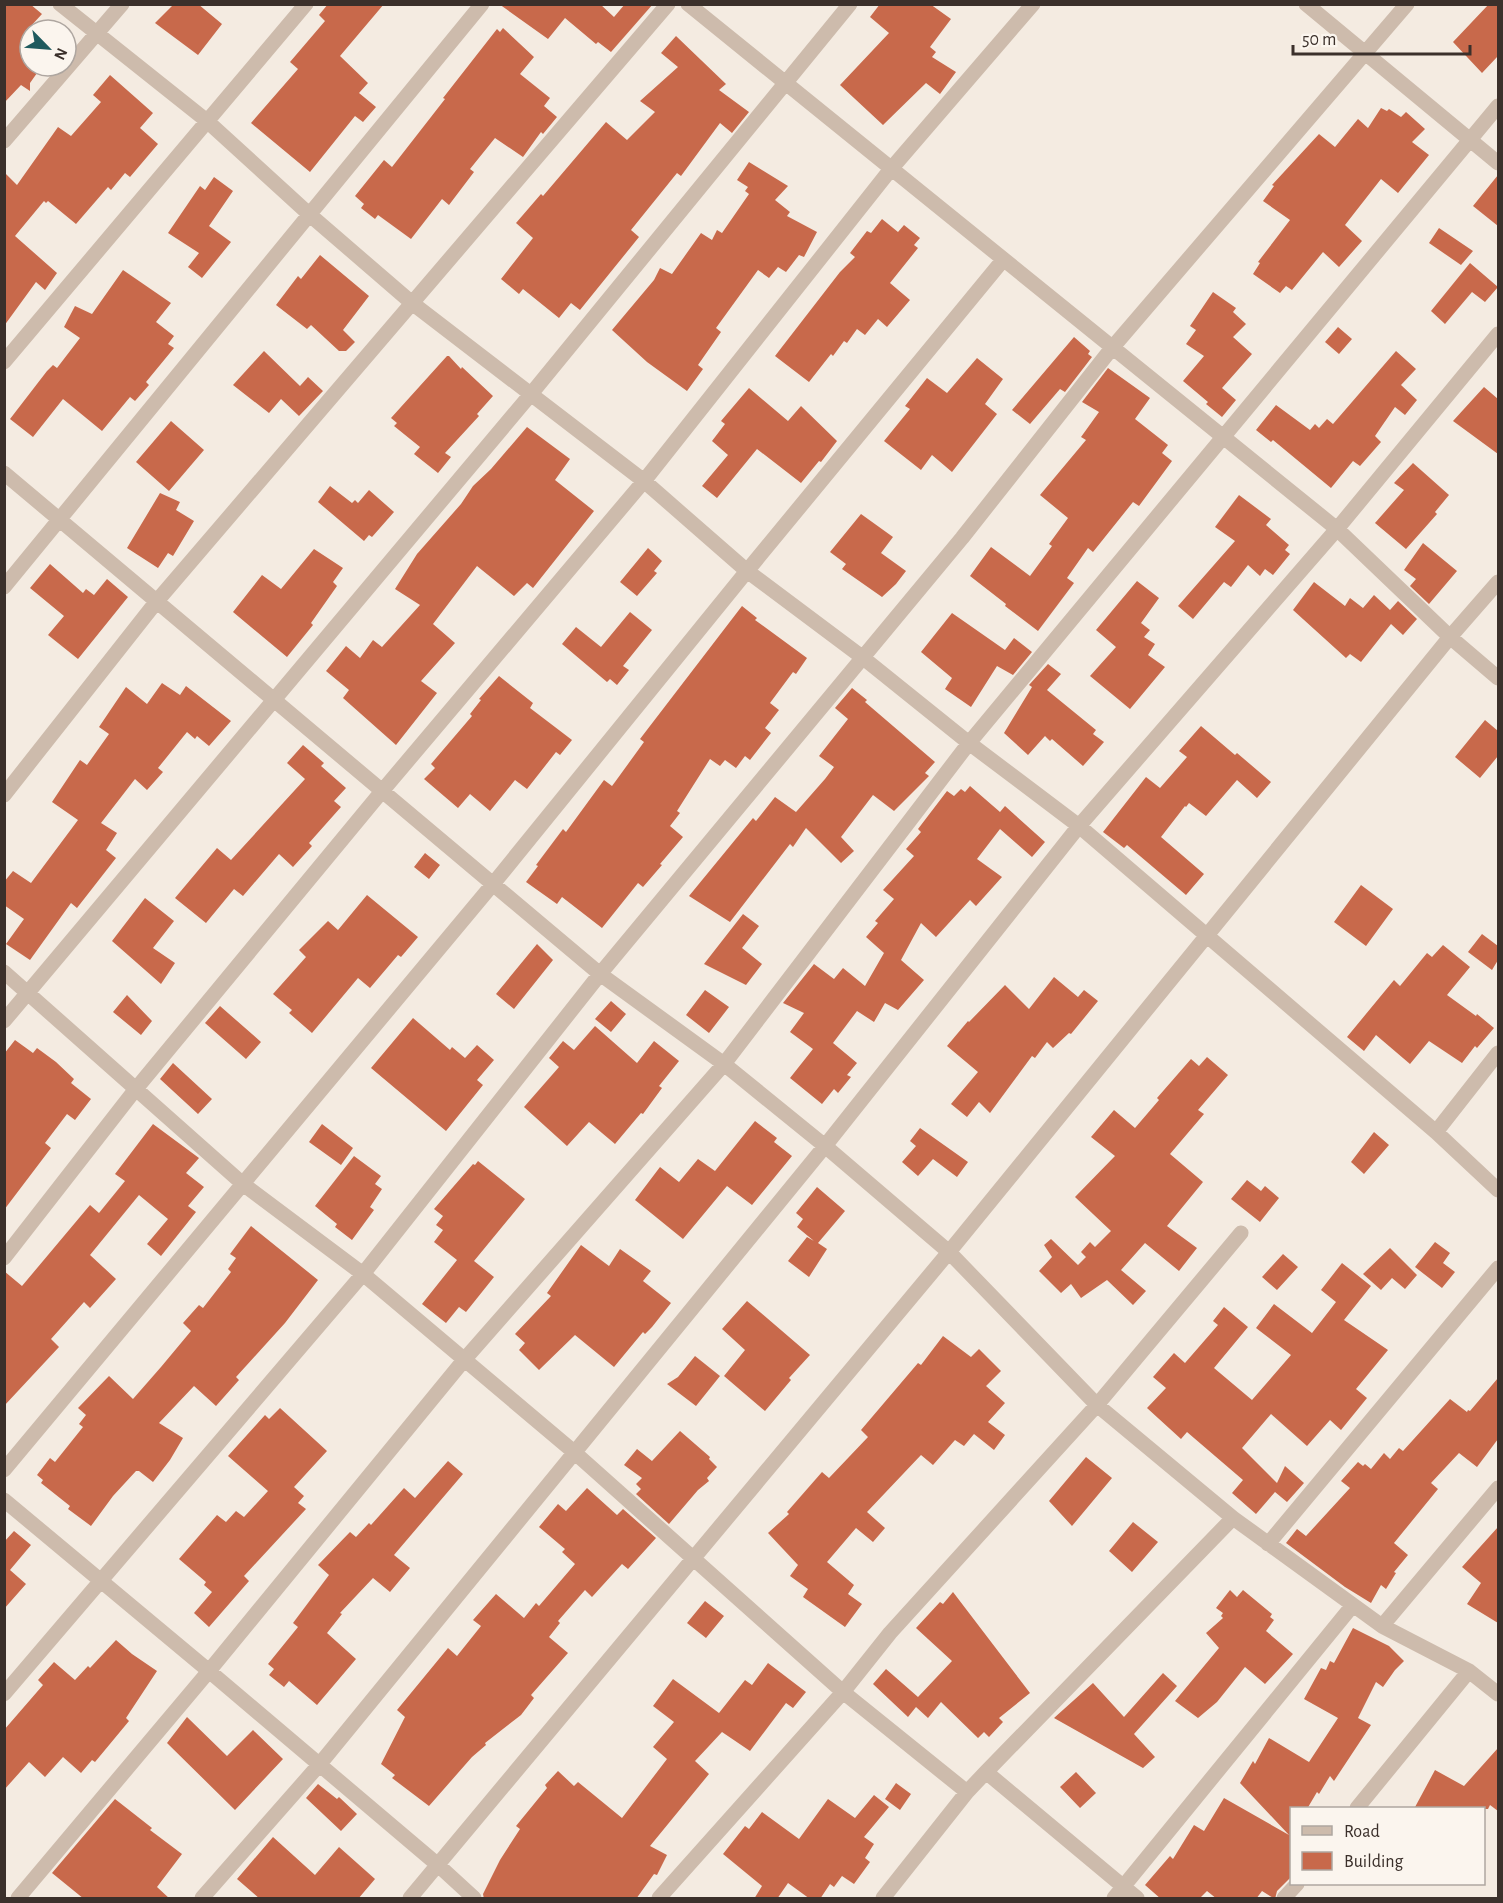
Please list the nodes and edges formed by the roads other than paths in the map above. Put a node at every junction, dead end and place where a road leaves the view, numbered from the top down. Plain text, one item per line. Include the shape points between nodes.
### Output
1 (60, 4) edge
2 (122, 4) edge
3 (306, 4) edge
4 (482, 4) edge
5 (668, 4) edge
6 (688, 4) edge
7 (850, 4) edge
8 (1033, 4) edge
9 (1306, 4) edge
10 (1407, 4) edge
11 (97, 35) junction
12 (1366, 52) junction
13 (785, 83) junction
14 (1498, 106) edge
15 (207, 121) junction
16 (1470, 140) junction
17 (4, 141) edge
18 (1498, 163) edge
19 (891, 169) junction
20 (310, 215) junction
21 (1003, 260) junction
22 (412, 303) junction
23 (1498, 334) edge
24 (1112, 348) junction
25 (4, 362) edge
26 (531, 394) junction
27 (1222, 437) junction
28 (4, 473) edge
29 (644, 481) junction
30 (60, 520) junction
31 (1337, 529) junction
32 (747, 571) junction
33 (1498, 582) edge
34 (4, 587) edge
35 (157, 601) junction
36 (1450, 637) junction
37 (862, 657) junction
38 (1498, 678) edge
39 (273, 700) junction
40 (969, 743) junction
41 (383, 790) junction
42 (4, 795) edge
43 (1079, 826) junction
44 (493, 884) junction
45 (1208, 936) junction
46 (4, 972) edge
47 (600, 974) junction
48 (28, 992) junction
49 (4, 1021) edge
50 (1498, 1053) edge
51 (724, 1064) junction
52 (135, 1090) junction
53 (1436, 1132) junction
54 (825, 1146) junction
55 (243, 1184) junction
56 (1498, 1190) edge
57 (1241, 1233) dead end
58 (949, 1252) junction
59 (4, 1258) edge
60 (1498, 1268) edge
61 (363, 1274) junction
62 (464, 1360) junction
63 (1096, 1405) junction
64 (574, 1452) junction
65 (4, 1470) edge
66 (1498, 1488) edge
67 (4, 1500) edge
68 (1233, 1518) junction
69 (1268, 1544) junction
70 (693, 1558) junction
71 (101, 1581) junction
72 (1353, 1605) junction
73 (1382, 1626) junction
74 (209, 1671) junction
75 (1469, 1671) junction
76 (843, 1692) junction
77 (1498, 1694) edge
78 (4, 1695) edge
79 (320, 1765) junction
80 (986, 1772) junction
81 (967, 1792) junction
82 (1359, 1807) edge
83 (438, 1865) junction
84 (1296, 1885) edge
85 (1118, 1893) edge
86 (18, 1899) edge
87 (202, 1899) edge
88 (410, 1899) edge
89 (474, 1899) edge
90 (658, 1899) edge
91 (884, 1899) edge
92 (1137, 1899) edge
93 (1284, 1899) edge

1 - 11 street
2 - 11 street
3 - 15 street
4 - 20 street
5 - 22 street
6 - 13 street
7 - 13 street
8 - 19 street
9 - 12 street
10 - 12 street
11 - 15 street
11 - 17 street
12 - 16 street
12 - 24 street
13 - 19 street
13 - 26 street
14 - 16 street
15 - 20 street
15 - 25 street
16 - 18 street
16 - 27 street
19 - 21 street
19 - 29 street
20 - 22 street
20 - 30 street
21 - 24 street
21 - 32 street
22 - 26 street
22 - 35 street
23 - 31 street
24 - 27 street
24 - 37 street
26 - 29 street
26 - 39 street
27 - 31 street
27 - 40 street
28 - 30 street
29 - 32 street
29 - 41 street
30 - 34 street
30 - 35 street
31 - 36 street
31 - 43 street
32 - 37 street
32 - 44 street
33 - 36 street
35 - 39 street
35 - 42 street
36 - 38 street
36 - 45 street
37 - 40 street
37 - 47 street
39 - 41 street
39 - 48 street
40 - 43 street
40 - 51 street
41 - 44 street
41 - 52 street
43 - 45 street
43 - 54 street
44 - 47 street
44 - 55 street
45 - 53 street
45 - 58 street
46 - 48 street
47 - 51 street
47 - 61 street
48 - 49 street
48 - 52 street
50 - 53 street
51 - 54 street
51 - 62 street
52 - 55 street
52 - 59 street
53 - 56 street
54 - 58 street
54 - 64 street
55 - 61 street
55 - 65 street
57 - 63 street
58 - 63 street
58 - 70 street
60 - 69 street
61 - 62 street
61 - 71 street
62 - 64 street
62 - 74 street
63 - 68 street
63 - 76 street via 890,1633
64 - 70 street
64 - 79 street
66 - 73 street
67 - 71 street
68 - 69 street
68 - 80 street
69 - 72 street
70 - 76 street
70 - 83 street
71 - 74 street
71 - 78 street
72 - 73 street
72 - 85 street
73 - 75 street
74 - 79 street
74 - 86 street
75 - 77 street
75 - 82 street
76 - 81 street
76 - 90 street
79 - 83 street
79 - 87 street
80 - 81 street
80 - 85 street
81 - 91 street
83 - 88 street
83 - 89 street
84 - 93 street
85 - 92 street

